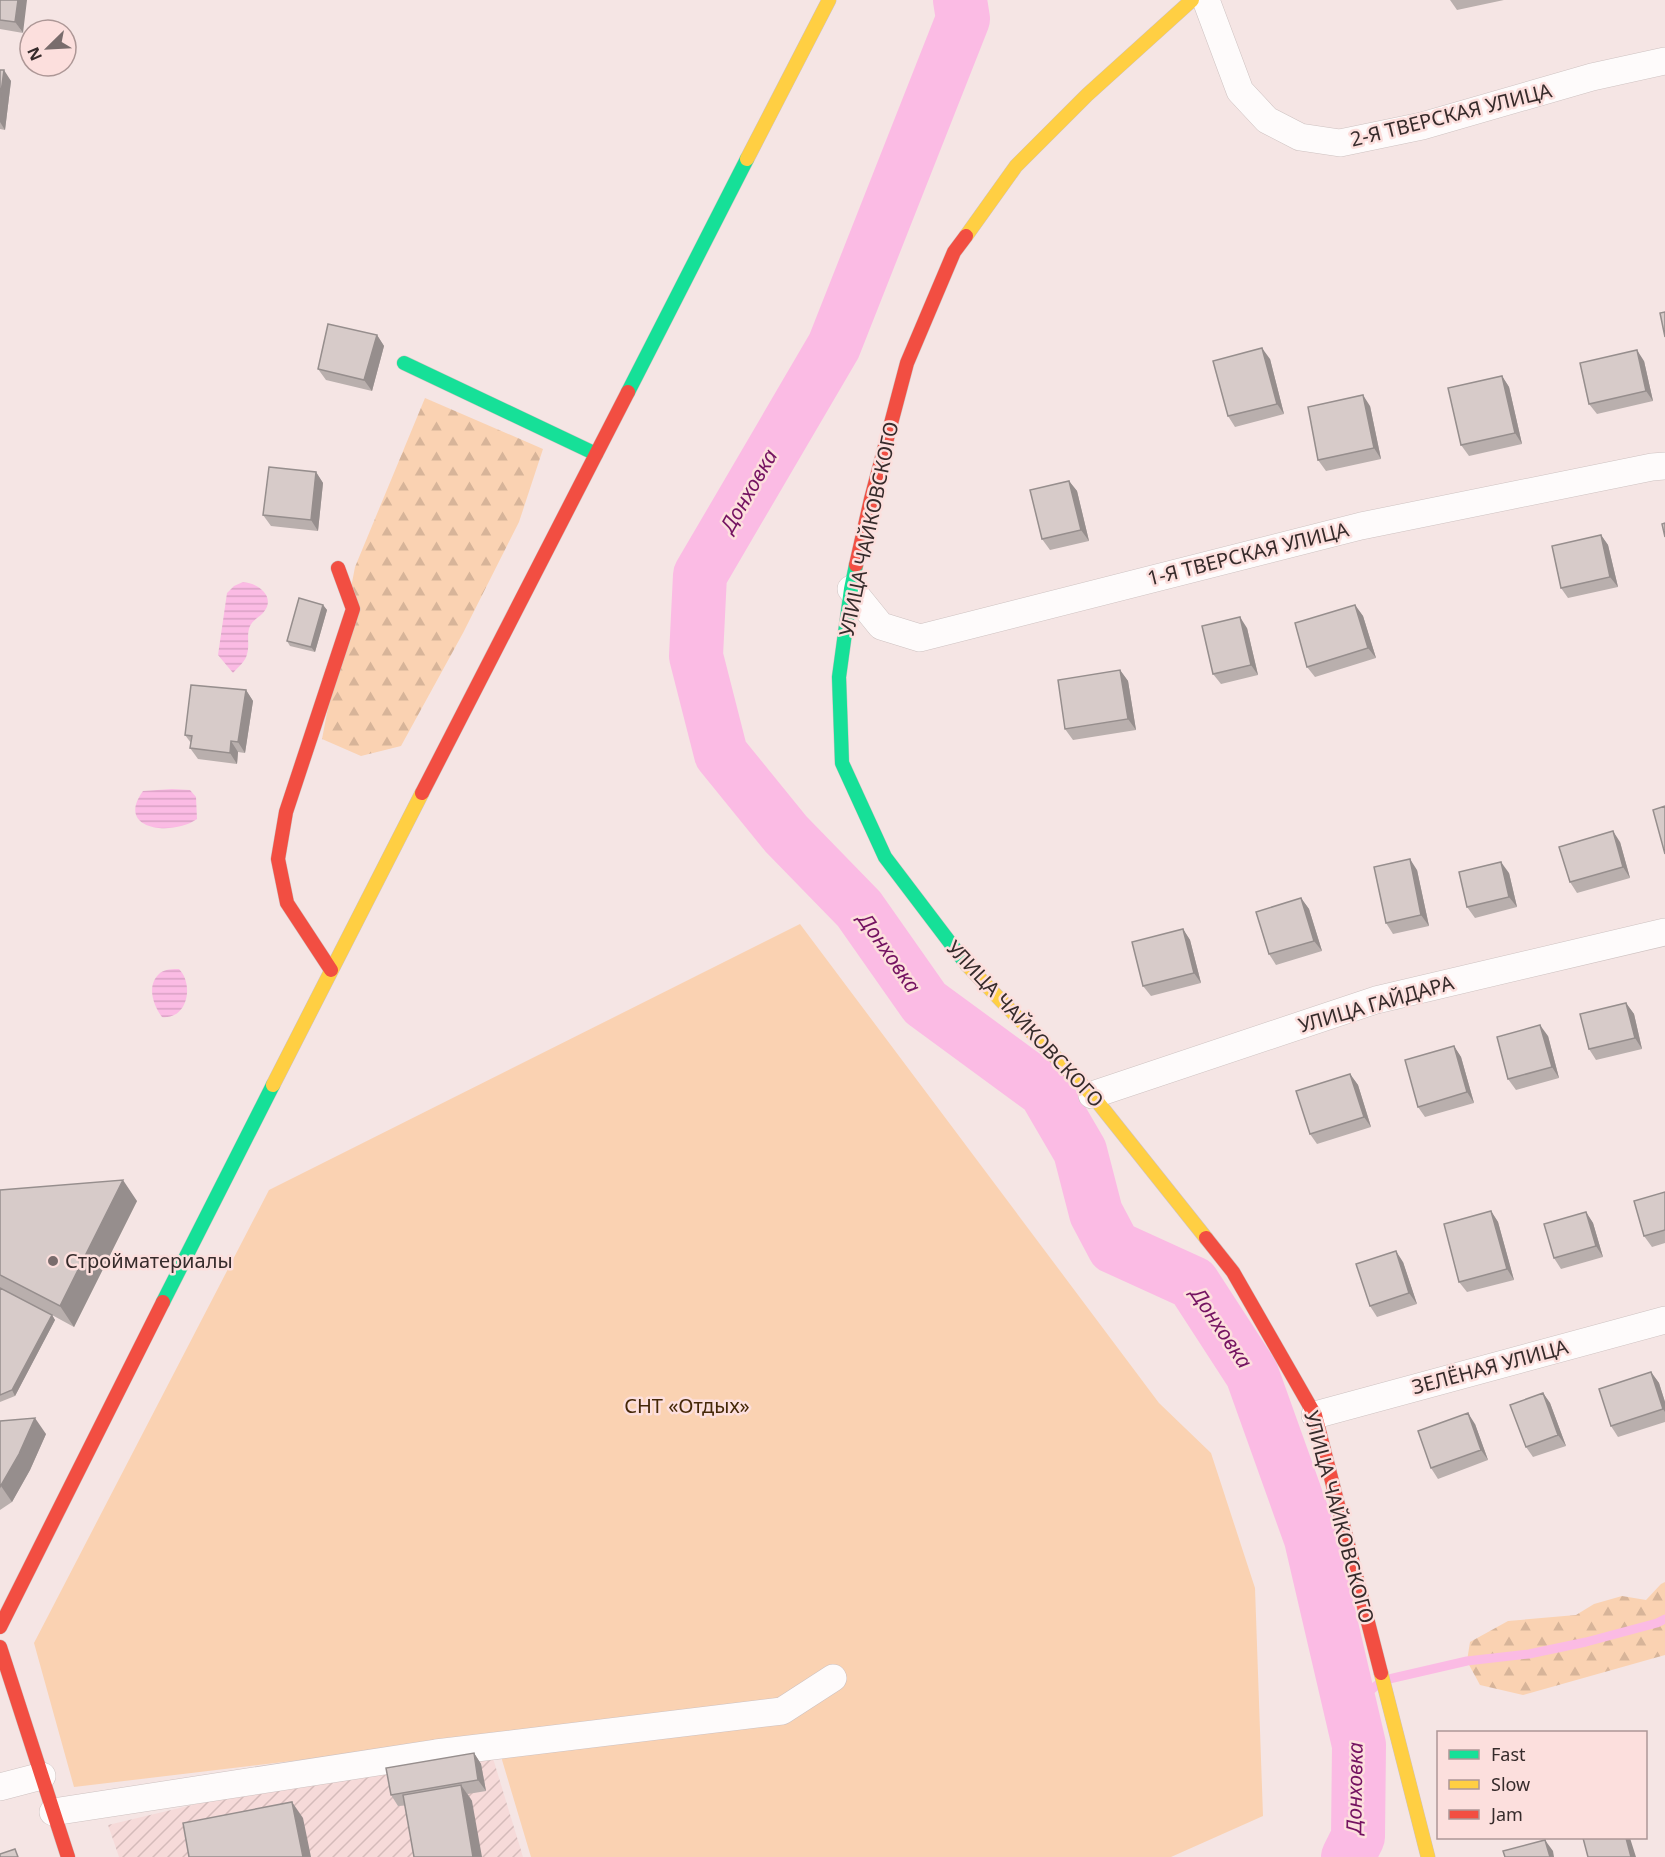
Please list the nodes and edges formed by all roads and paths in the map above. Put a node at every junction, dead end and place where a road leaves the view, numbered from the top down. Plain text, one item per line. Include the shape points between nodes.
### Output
1 (829, 0) edge
2 (1192, 0) edge
3 (1206, 0) edge
4 (1665, 61) edge
5 (404, 363) dead end
6 (596, 454) junction
7 (1665, 466) edge
8 (338, 568) dead end
9 (851, 590) junction
10 (1665, 932) edge
11 (332, 970) junction
12 (1092, 1095) junction
13 (1665, 1320) edge
14 (1316, 1415) junction
15 (0, 1627) edge
16 (0, 1647) edge
17 (832, 1678) dead end
18 (42, 1776) junction
19 (0, 1787) edge
20 (53, 1812) junction
21 (68, 1857) edge
22 (1428, 1857) edge

1 - 6 street
2 - 9 street, УЛИЦА ЧАЙКОВСКОГО via 1016,166 954,252 907,363
3 - 4 street, 2-Я ТВЕРСКАЯ УЛИЦА via 1240,91 1268,120 1292,133 1340,143 1422,126 1592,77
5 - 6 street
6 - 11 street
7 - 9 street, 1-Я ТВЕРСКАЯ УЛИЦА via 1361,525 920,638 880,626
8 - 11 street via 353,609 286,812 278,859 287,903
9 - 12 street, УЛИЦА ЧАЙКОВСКОГО via 839,677 842,763 885,857 962,960
10 - 12 street, УЛИЦА ГАЙДАРА via 1377,1000
11 - 15 street
12 - 14 street, УЛИЦА ЧАЙКОВСКОГО via 1233,1272
13 - 14 street, ЗЕЛЁНАЯ УЛИЦА
14 - 22 street, УЛИЦА ЧАЙКОВСКОГО
16 - 18 street
17 - 20 street via 782,1711 436,1753
18 - 19 street
18 - 20 street
20 - 21 street

